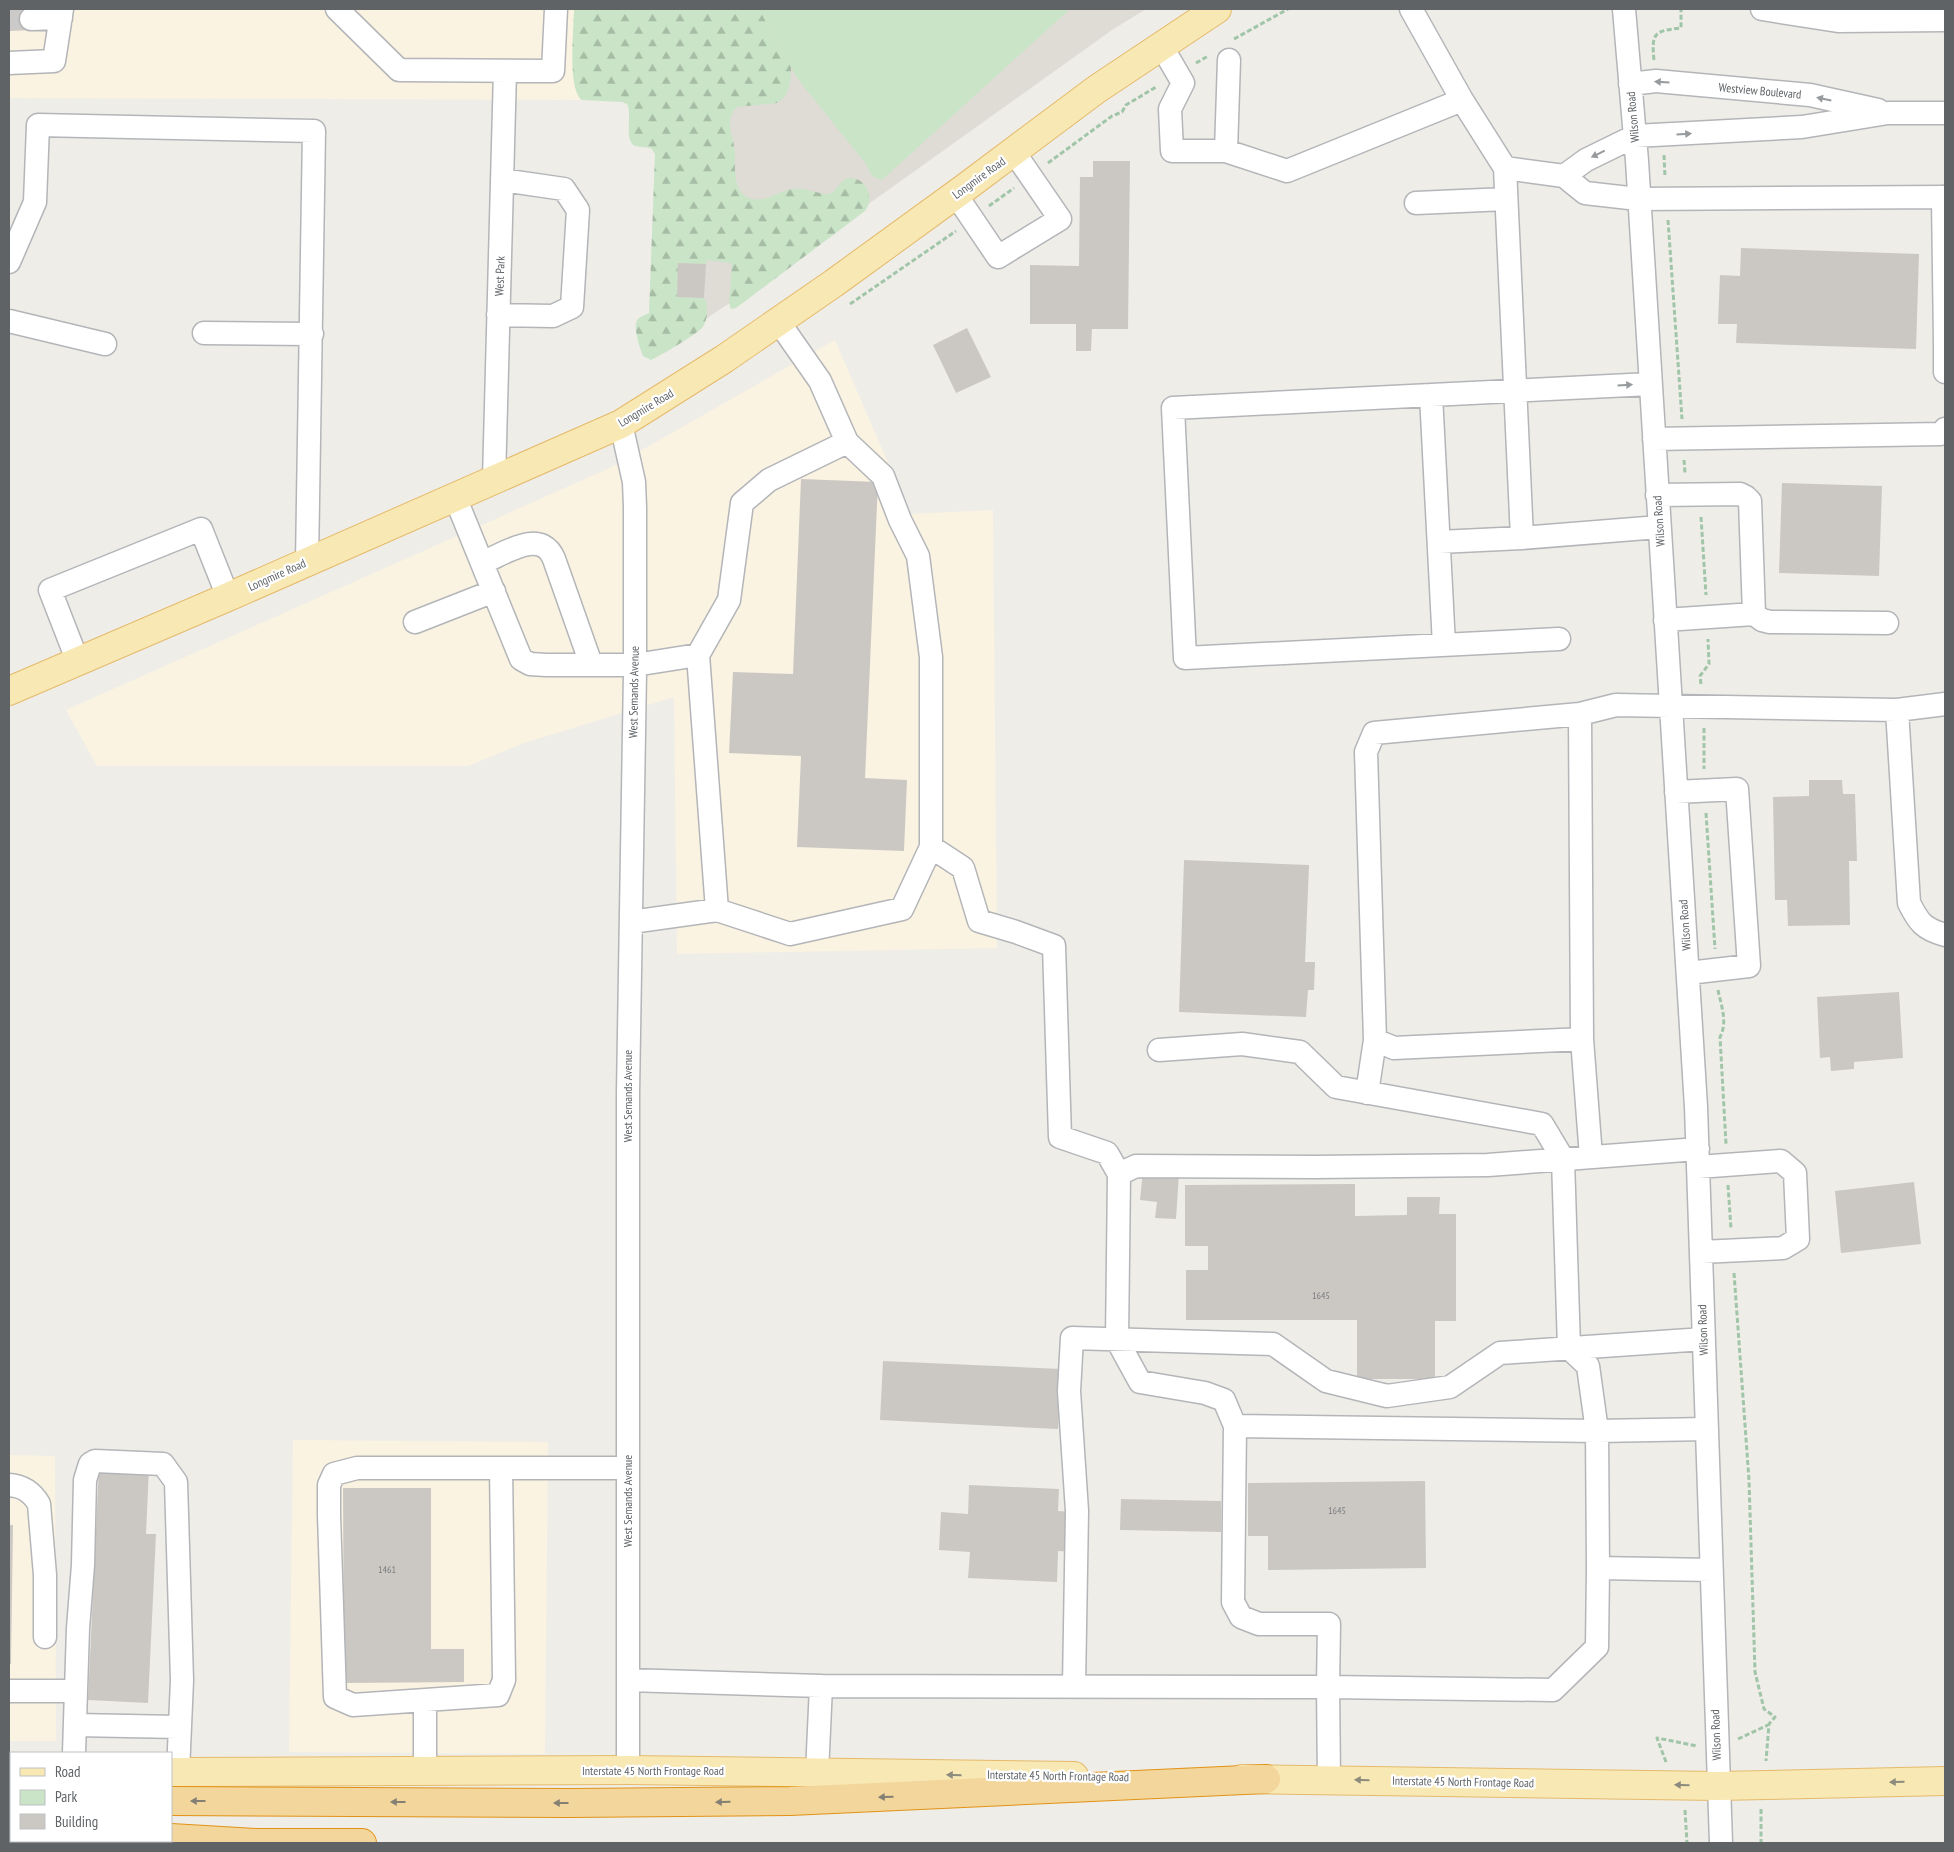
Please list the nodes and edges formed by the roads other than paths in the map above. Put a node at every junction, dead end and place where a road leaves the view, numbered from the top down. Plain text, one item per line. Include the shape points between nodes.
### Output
1 (337, 9) edge
2 (556, 9) edge
3 (1217, 9) edge
4 (1411, 9) edge
5 (1624, 9) edge
6 (1762, 9) edge
7 (62, 13) edge
8 (31, 19) tunnel mouth
9 (1945, 20) edge
10 (1161, 45) junction
11 (1229, 60) dead end
12 (9, 63) edge
13 (505, 71) junction
14 (1630, 84) junction
15 (1462, 100) junction
16 (1888, 113) junction
17 (1945, 113) edge
18 (1635, 136) junction
19 (1226, 151) junction
20 (1014, 152) junction
21 (1504, 168) junction
22 (1564, 176) junction
23 (502, 180) junction
24 (956, 195) junction
25 (1944, 198) edge
26 (1506, 199) junction
27 (1638, 199) junction
28 (1416, 203) dead end
29 (9, 262) edge
30 (498, 315) junction
31 (9, 321) edge
32 (778, 322) junction
33 (204, 333) dead end
34 (312, 334) junction
35 (1945, 343) edge
36 (105, 344) dead end
37 (1945, 372) edge
38 (1650, 384) junction
39 (1515, 390) junction
40 (1432, 395) junction
41 (621, 424) junction
42 (1945, 429) edge
43 (1654, 439) junction
44 (848, 442) junction
45 (494, 480) junction
46 (1657, 496) junction
47 (455, 497) junction
48 (1659, 528) junction
49 (1522, 538) junction
50 (1439, 542) junction
51 (307, 562) junction
52 (482, 563) junction
53 (494, 591) junction
54 (228, 597) junction
55 (1754, 614) junction
56 (1665, 620) junction
57 (415, 622) dead end
58 (1887, 622) dead end
59 (1559, 639) dead end
60 (1444, 645) junction
61 (698, 655) junction
62 (78, 662) junction
63 (591, 664) junction
64 (634, 666) junction
65 (9, 690) edge
66 (1671, 704) junction
67 (1945, 704) edge
68 (1898, 710) junction
69 (1580, 714) junction
70 (1676, 792) junction
71 (931, 847) junction
72 (717, 910) junction
73 (631, 922) junction
74 (1945, 935) edge
75 (1688, 973) junction
76 (1582, 1039) junction
77 (1375, 1040) junction
78 (1159, 1050) dead end
79 (1367, 1093) junction
80 (1591, 1157) junction
81 (1698, 1158) junction
82 (1563, 1159) junction
83 (1119, 1174) junction
84 (1701, 1252) junction
85 (1704, 1339) junction
86 (1117, 1340) junction
87 (1569, 1348) junction
88 (1235, 1426) junction
89 (1707, 1429) junction
90 (1597, 1431) junction
91 (501, 1468) junction
92 (628, 1468) junction
93 (9, 1485) edge
94 (1598, 1568) junction
95 (1711, 1570) junction
96 (45, 1637) dead end
97 (628, 1680) junction
98 (821, 1686) junction
99 (1074, 1686) junction
100 (1328, 1687) junction
101 (9, 1691) edge
102 (76, 1691) junction
103 (425, 1700) junction
104 (75, 1725) junction
105 (179, 1727) junction
106 (74, 1752) edge
107 (628, 1770) junction
108 (425, 1771) junction
109 (175, 1772) edge
110 (817, 1773) junction
111 (1266, 1779) junction
112 (1329, 1780) junction
113 (1945, 1781) edge
114 (1718, 1786) junction
115 (172, 1801) edge
116 (172, 1838) edge
117 (362, 1843) edge
118 (1721, 1843) edge

1 - 13 street via 399,70
2 - 13 street via 553,71
3 - 10 main road, Longmire Road
4 - 15 street
5 - 14 street, Wilson Road
6 - 9 street via 1838,21
7 - 8 street
7 - 12 street via 54,61
10 - 19 street via 1183,84 1170,109 1172,151
10 - 20 main road, Longmire Road
11 - 19 street
13 - 23 street, West Park
16 -> 14 street, Westview Boulevard via 1810,96 1656,81
14 - 18 street, Wilson Road
15 - 19 street via 1287,171
15 - 21 street
16 - 17 street, Westview Boulevard
18 -> 16 street, Westview Boulevard via 1802,127
18 -> 22 street via 1586,160
18 - 27 street, Wilson Road
20 - 24 main road, Longmire Road
20 - 24 street via 1060,219 998,257
21 - 22 street
21 - 26 street
22 - 27 street via 1585,193
23 - 30 street, West Park
23 - 30 street via 564,189 578,210 572,307 554,316
24 - 32 main road, Longmire Road
25 - 27 street
25 - 35 street
26 - 28 street
26 - 39 street
27 - 38 street, Wilson Road
29 - 34 street via 36,202 38,125 314,132
30 - 45 street, West Park
31 - 36 street
32 - 41 main road, Longmire Road
32 - 44 street via 820,381
33 - 34 street
34 - 51 street
35 - 37 street
39 -> 38 street
38 - 43 street, Wilson Road
39 - 40 street
39 - 49 street
40 - 50 street
40 - 60 street via 1173,408 1186,658
41 - 45 main road, Longmire Road
41 - 64 street, West Semands Avenue via 634,482
42 - 43 street via 1941,434
43 - 46 street, Wilson Road
44 - 61 street via 769,480 742,503 728,600
44 - 71 street via 883,476 918,556 931,656
45 - 47 main road, Longmire Road
46 - 48 street, Wilson Road
46 - 55 street via 1740,494 1746,497 1750,502
47 - 51 main road, Longmire Road
47 - 52 street
48 - 49 street
48 - 56 street, Wilson Road
49 - 50 street
50 - 60 street
51 - 54 main road, Longmire Road
52 - 53 street
52 - 63 street via 526,544 536,542 545,545 551,551
53 - 57 street
53 - 63 street via 521,659 530,664
54 - 62 main road, Longmire Road
54 - 62 street via 201,529 50,590
55 - 56 street
55 - 58 street via 1770,622
56 - 66 street, Wilson Road
59 - 60 street
61 - 64 street
61 - 72 street
62 - 65 main road, Longmire Road
63 - 64 street
64 - 73 street, West Semands Avenue
66 - 68 street
66 - 69 street via 1616,705
66 - 70 street, Wilson Road
67 - 68 street
68 - 74 street via 1909,903 1918,920 1930,931
69 - 76 street
69 - 77 street via 1374,733 1366,752
70 - 75 street, Wilson Road
70 - 75 street via 1737,789 1749,966
71 - 72 street via 902,908 790,934
71 - 83 street via 964,868 979,921 1054,946 1060,1137 1107,1153
72 - 73 street
73 - 92 street, West Semands Avenue
75 - 81 street, Wilson Road
76 - 77 street via 1394,1048
76 - 80 street
77 - 79 street
78 - 79 street via 1242,1044 1300,1052 1336,1088
79 - 82 street via 1542,1124
80 - 81 street
80 - 82 street
81 - 84 street, Wilson Road
81 - 84 street via 1727,1164 1781,1160 1795,1173 1798,1239 1783,1248
82 - 83 street via 1488,1165 1136,1166
82 - 87 street
83 - 86 street
84 - 85 street, Wilson Road
85 - 87 street
85 - 89 street, Wilson Road
86 - 87 street via 1274,1344 1326,1381 1387,1396 1450,1387 1500,1352
86 - 88 street via 1140,1382 1205,1393 1224,1400
86 - 99 street via 1072,1338 1069,1391 1077,1511
87 - 90 street via 1588,1366
88 - 90 street
88 - 100 street via 1233,1602 1241,1617 1259,1624 1329,1624
89 - 90 street
89 - 95 street, Wilson Road
90 - 94 street
91 - 92 street
91 - 103 street via 504,1680 498,1695
91 - 103 street via 357,1468 334,1474 329,1485 335,1698 353,1705
92 - 97 street, West Semands Avenue
93 - 96 street via 33,1494 39,1504 45,1575
94 - 95 street
94 - 100 street via 1597,1647 1553,1690
95 - 114 street, Wilson Road
97 - 98 street
97 - 107 street, West Semands Avenue
98 - 99 street
98 - 110 street
99 - 100 street
100 - 112 street
101 - 102 street
102 - 104 street
102 - 105 street via 85,1480 90,1464 95,1461 163,1464 176,1482 182,1680
103 - 108 street
104 - 105 street
104 - 106 street
105 - 109 street
107 - 108 main road, Interstate 45 North Frontage Road
107 - 110 main road, Interstate 45 North Frontage Road
108 - 109 main road, Interstate 45 North Frontage Road
111 -> 110 main road, Interstate 45 North Frontage Road
111 - 112 main road, Interstate 45 North Frontage Road
111 -> 115 highway via 790,1801
114 -> 112 main road, Interstate 45 North Frontage Road
113 -> 114 main road, Interstate 45 North Frontage Road
114 - 118 street, Wilson Road
116 - 117 highway via 257,1843

